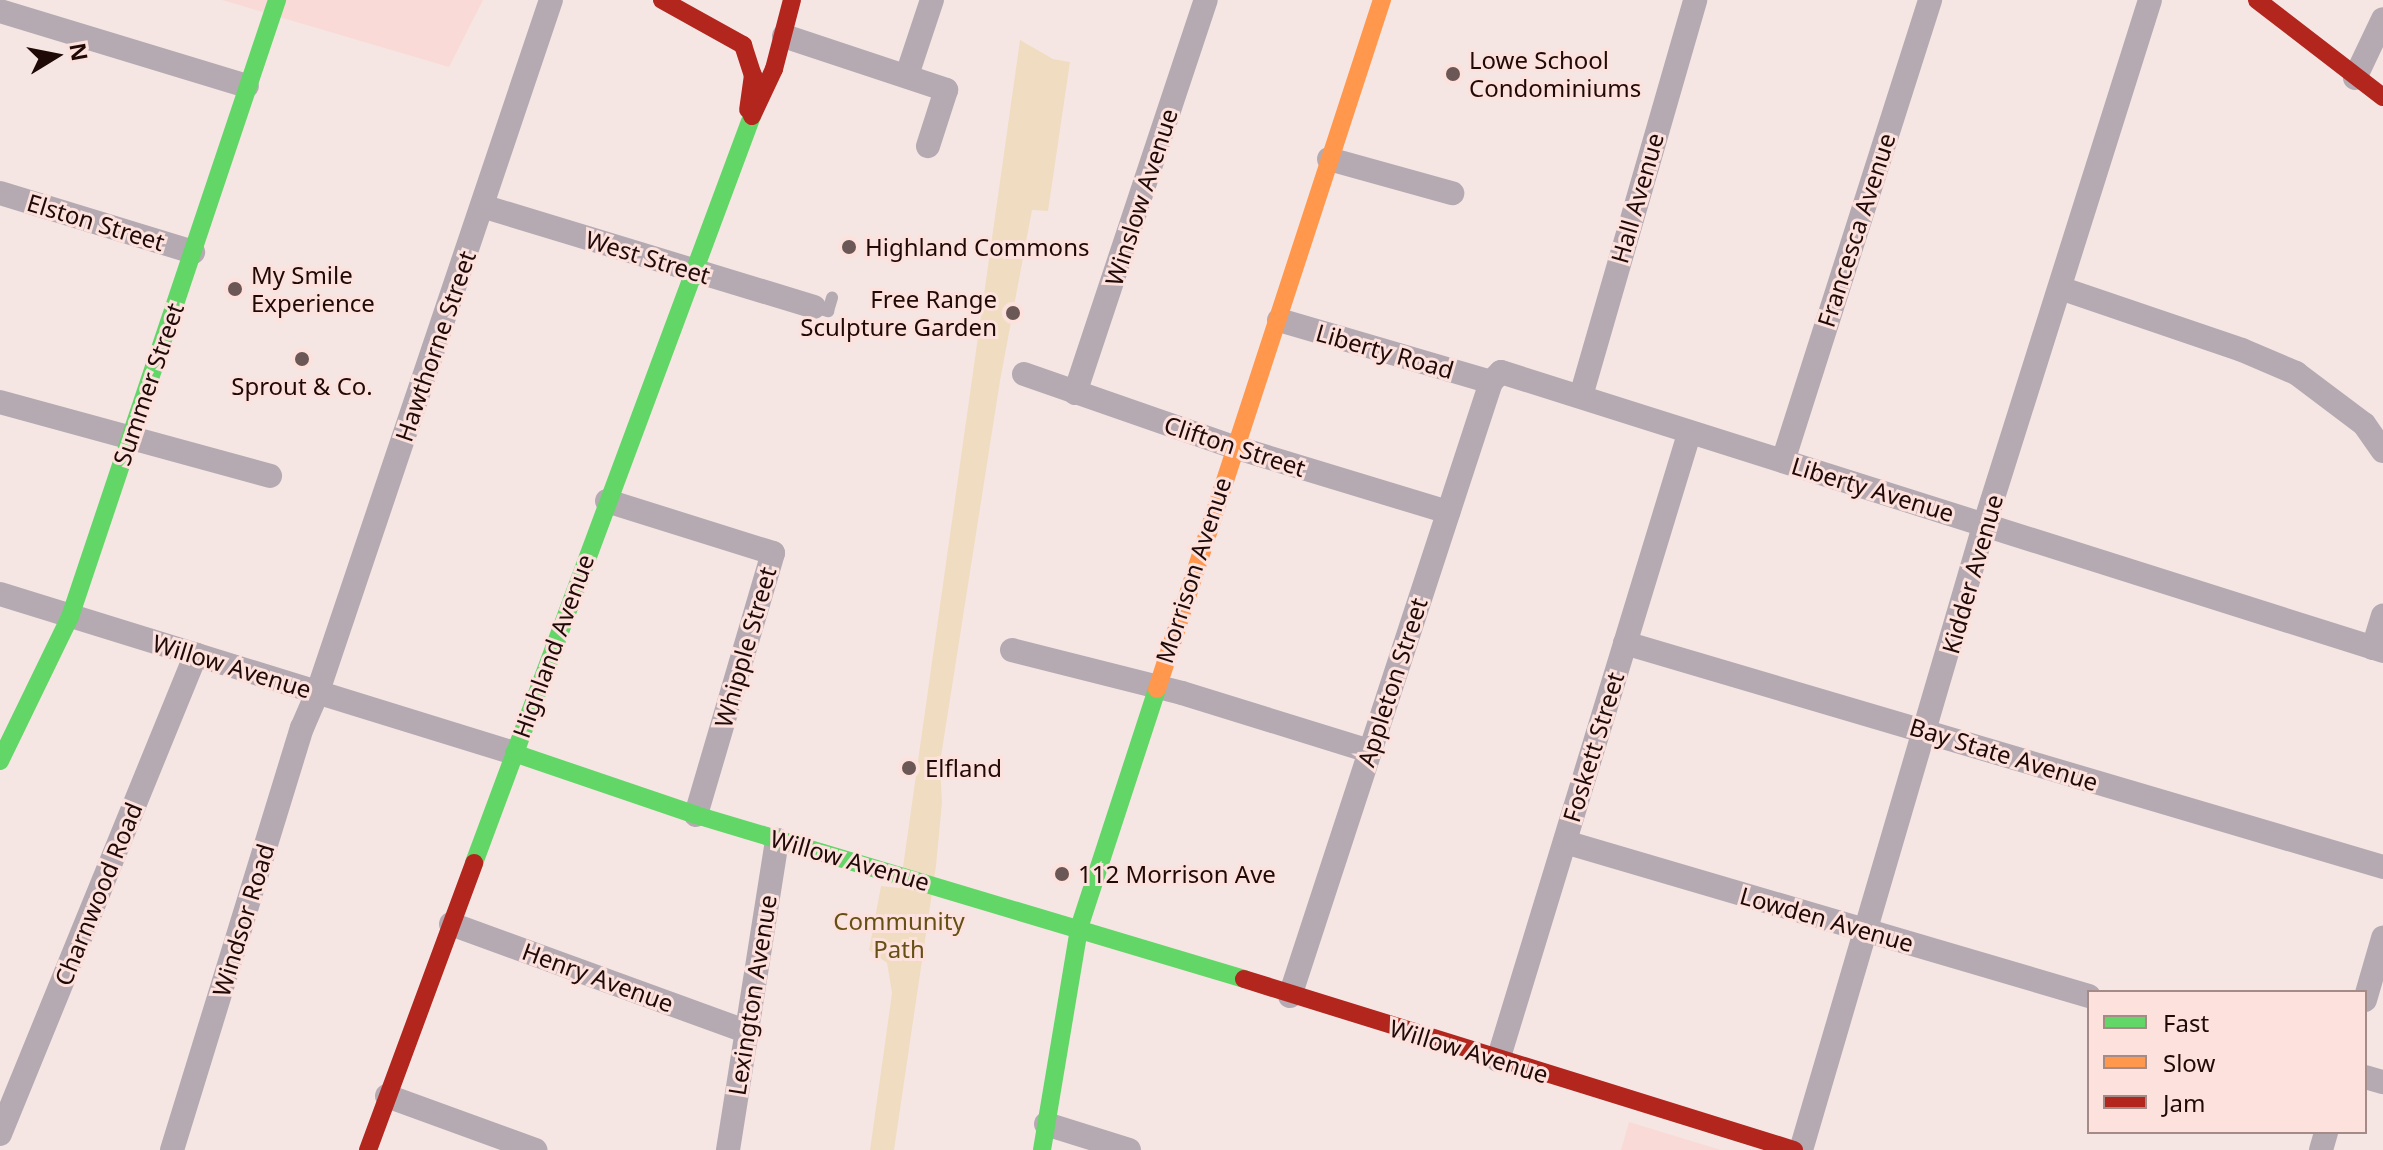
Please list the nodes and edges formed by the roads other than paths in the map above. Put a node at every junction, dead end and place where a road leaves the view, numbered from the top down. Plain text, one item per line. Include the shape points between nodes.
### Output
1 (277, 0) edge
2 (551, 0) edge
3 (662, 0) edge
4 (790, 0) edge
5 (932, 0) edge
6 (1206, 0) edge
7 (1382, 0) edge
8 (1695, 0) edge
9 (1930, 0) edge
10 (2150, 0) edge
11 (2257, 0) edge
12 (0, 11) edge
13 (2383, 19) edge
14 (784, 36) junction
15 (738, 41) junction
16 (907, 75) junction
17 (2355, 78) junction
18 (247, 86) junction
19 (2383, 97) edge
20 (740, 143) junction
21 (928, 146) dead end
22 (1329, 159) junction
23 (0, 193) edge
24 (1452, 193) dead end
25 (482, 206) junction
26 (193, 252) junction
27 (692, 271) junction
28 (2060, 288) junction
29 (823, 303) dead end
30 (1279, 320) junction
31 (1024, 374) dead end
32 (1496, 377) junction
33 (1075, 393) junction
34 (1581, 396) junction
35 (0, 402) edge
36 (1689, 434) junction
37 (130, 437) junction
38 (1234, 447) junction
39 (2383, 451) edge
40 (1783, 461) junction
41 (270, 476) dead end
42 (607, 501) junction
43 (1448, 512) junction
44 (1985, 523) junction
45 (0, 594) edge
46 (2383, 615) edge
47 (70, 617) junction
48 (1625, 643) junction
49 (2378, 649) edge
50 (1012, 650) dead end
51 (196, 654) junction
52 (1155, 687) junction
53 (318, 691) junction
54 (1926, 731) junction
55 (1369, 751) junction
56 (514, 753) junction
57 (0, 761) edge
58 (696, 815) junction
59 (777, 840) junction
60 (1565, 842) junction
61 (2383, 867) edge
62 (451, 924) junction
63 (1079, 928) junction
64 (1866, 933) junction
65 (2383, 938) edge
66 (2367, 993) edge
67 (2087, 995) edge
68 (1290, 996) junction
69 (745, 1031) junction
70 (1498, 1060) junction
71 (387, 1096) junction
72 (1046, 1124) junction
73 (0, 1134) edge
74 (172, 1150) edge
75 (368, 1150) edge
76 (535, 1150) edge
77 (728, 1150) edge
78 (1042, 1150) edge
79 (1129, 1150) edge
80 (1794, 1150) edge
81 (1801, 1150) edge

1 - 18 street, Summer Street
2 - 25 street, Hawthorne Street
3 - 15 street
4 - 14 street, Highland Avenue
4 - 15 street via 766,36
5 - 16 street
6 - 33 street, Winslow Avenue
7 - 22 street, Morrison Avenue
8 - 34 street, Hall Avenue
9 - 40 street, Francesca Avenue
10 - 28 street, Kidder Avenue
11 - 17 street
12 - 18 street
13 - 17 street
14 - 16 street
14 - 20 street, Highland Avenue via 768,86
15 - 20 street, Highland Avenue via 749,56 753,75
16 - 21 street via 946,90
17 - 19 street
18 - 26 street, Summer Street
20 - 27 street, Highland Avenue
22 - 24 street
22 - 30 street, Morrison Avenue
23 - 26 street, Elston Street
25 - 27 street, West Street
25 - 53 street, Hawthorne Street
26 - 37 street, Summer Street
27 - 29 street, West Street
27 - 42 street, Highland Avenue
28 - 39 street via 2296,373 2364,424
28 - 44 street, Kidder Avenue
30 - 32 street, Liberty Road
30 - 38 street, Morrison Avenue
31 - 33 street, Clifton Street
32 - 34 street, Liberty Avenue
32 - 43 street, Appleton Street
33 - 38 street, Clifton Street
34 - 36 street, Liberty Avenue
35 - 37 street
36 - 40 street, Liberty Avenue
36 - 48 street, Foskett Street
37 - 41 street
37 - 47 street, Summer Street
38 - 43 street, Clifton Street
38 - 52 street, Morrison Avenue
40 - 44 street, Liberty Avenue
42 - 56 street, Highland Avenue
42 - 58 street, Whipple Street via 773,553
43 - 55 street, Appleton Street
44 - 49 street, Liberty Avenue
44 - 54 street, Kidder Avenue
45 - 47 street, Willow Avenue
46 - 49 street
47 - 51 street, Willow Avenue
47 - 57 street, Summer Street
48 - 54 street, Bay State Avenue
48 - 60 street, Foskett Street
50 - 52 street
51 - 53 street, Willow Avenue
51 - 73 street, Charnwood Road
52 - 55 street
52 - 63 street, Morrison Avenue
53 - 56 street, Willow Avenue
53 - 74 street, Windsor Road via 302,728
54 - 61 street, Bay State Avenue
54 - 64 street, Kidder Avenue
55 - 68 street, Appleton Street
56 - 58 street, Willow Avenue
56 - 62 street, Highland Avenue
58 - 59 street, Willow Avenue
59 - 63 street, Willow Avenue
59 - 69 street, Lexington Avenue
60 - 64 street, Lowden Avenue
60 - 70 street, Foskett Street
62 - 69 street, Henry Avenue
62 - 71 street, Highland Avenue
63 - 68 street, Willow Avenue
63 - 72 street, Morrison Avenue
64 - 67 street, Lowden Avenue
64 - 81 street, Kidder Avenue
65 - 66 street
68 - 70 street, Willow Avenue
69 - 77 street, Lexington Avenue
70 - 80 street, Willow Avenue
71 - 75 street, Highland Avenue
71 - 76 street
72 - 78 street, Morrison Avenue
72 - 79 street

